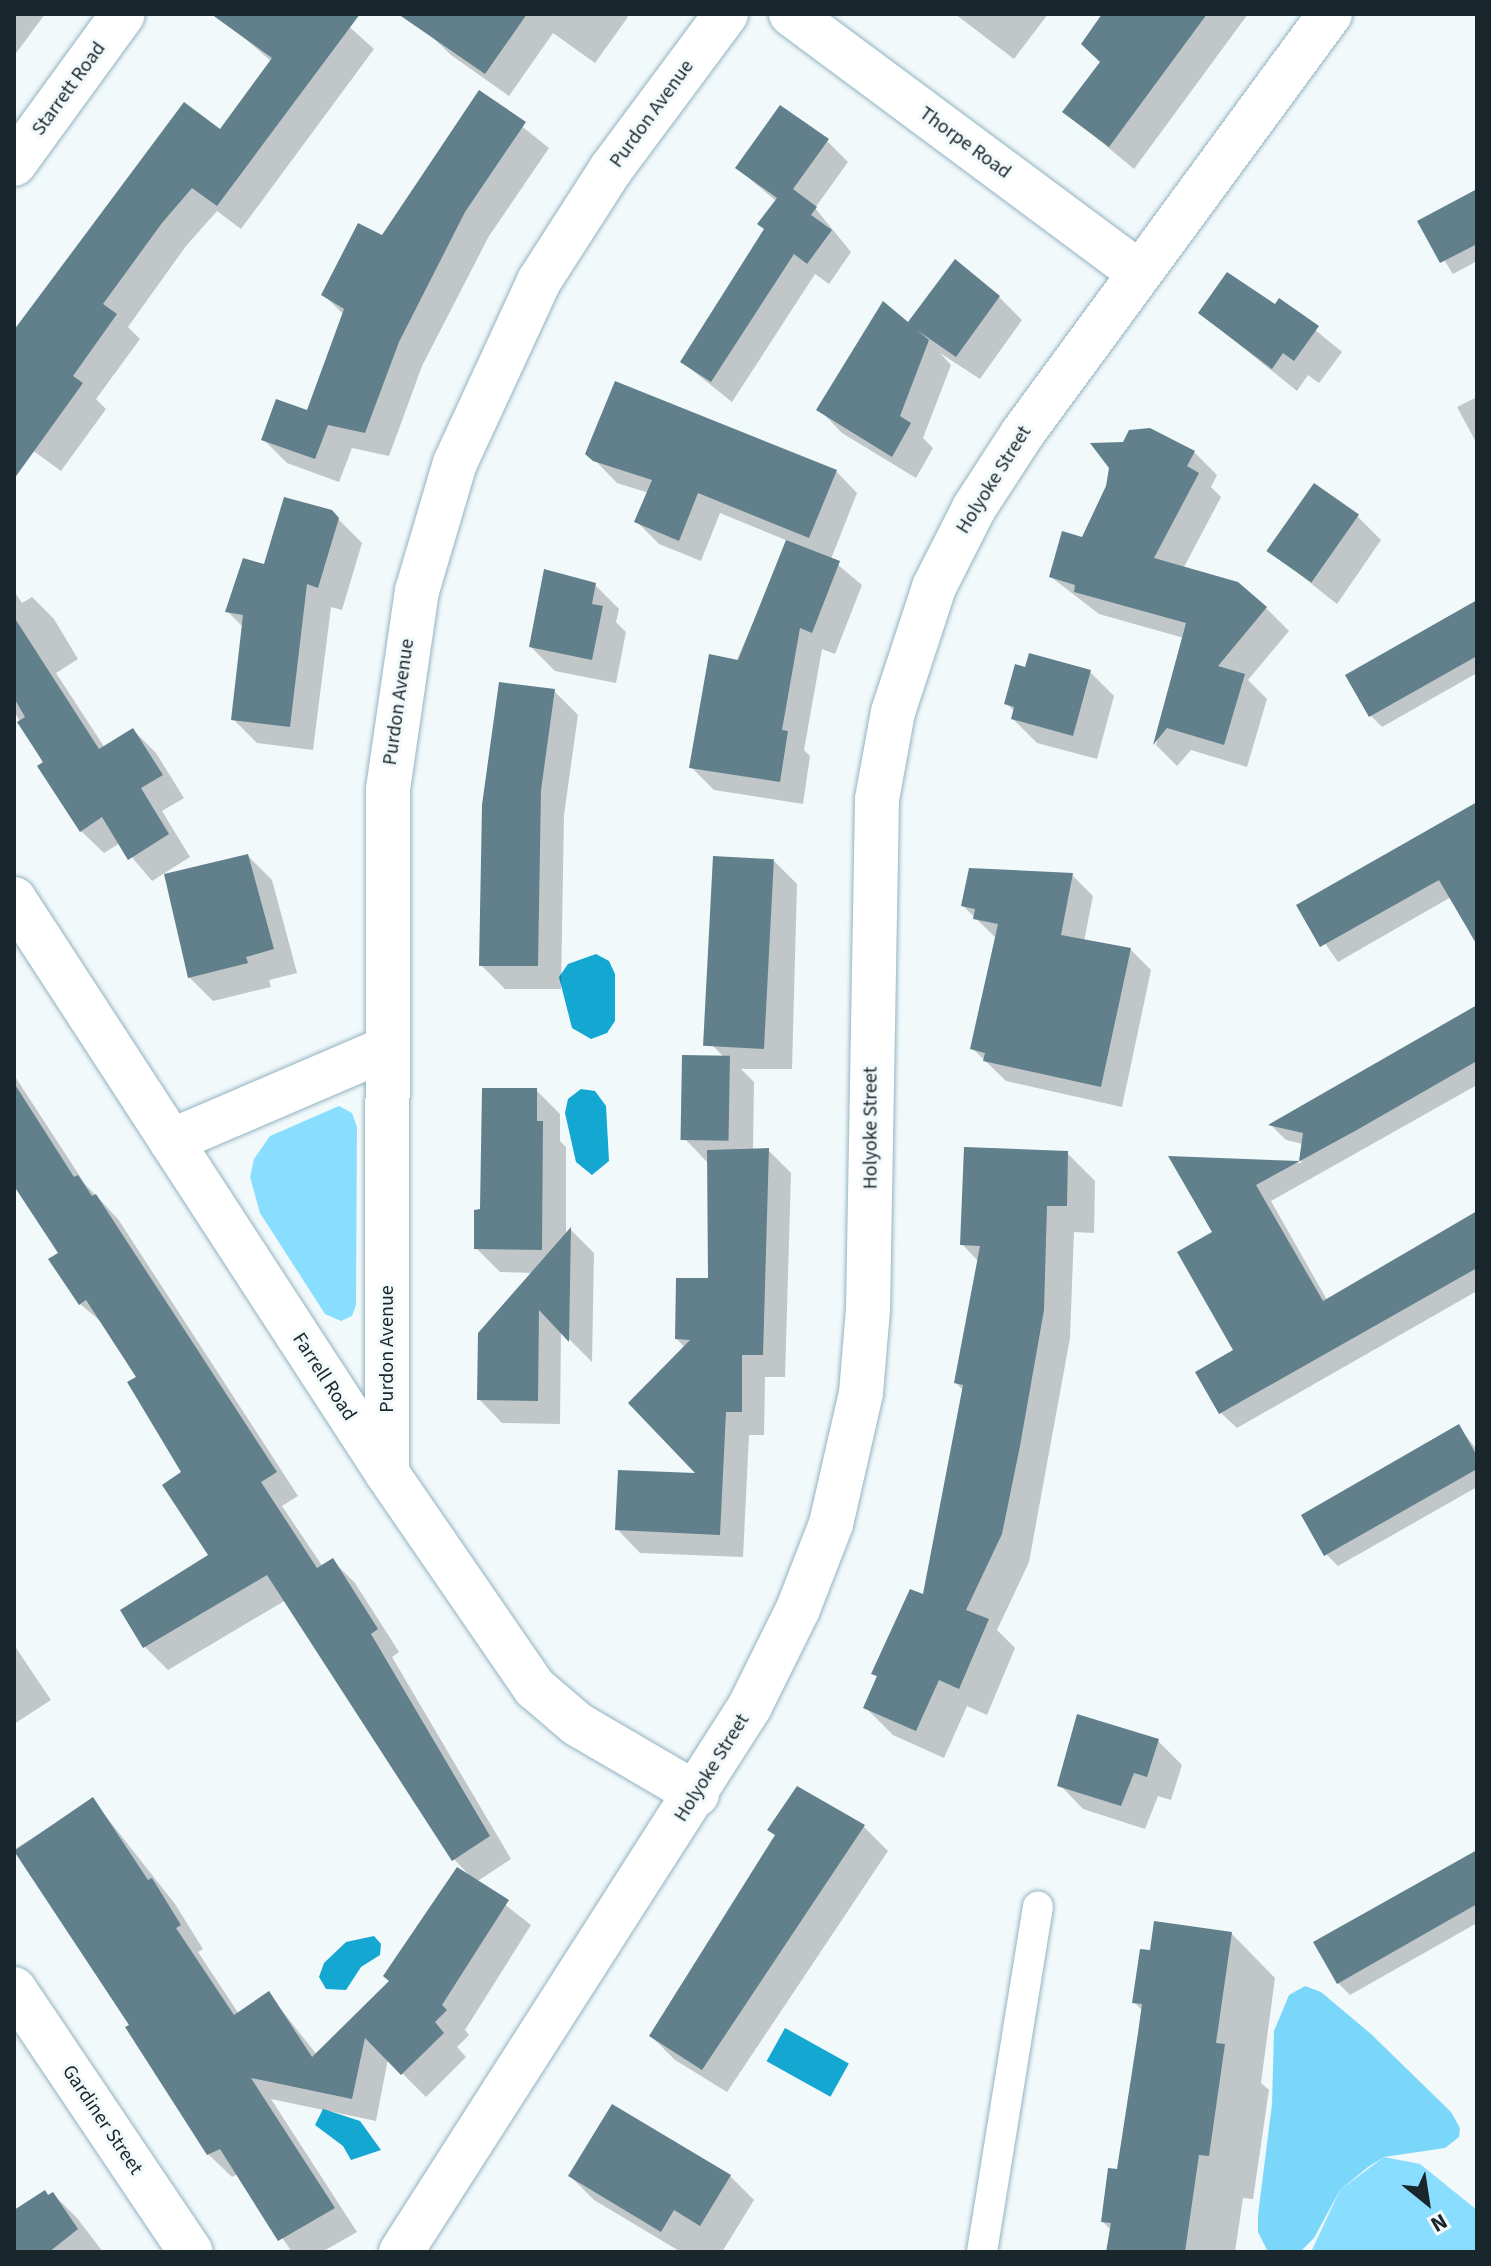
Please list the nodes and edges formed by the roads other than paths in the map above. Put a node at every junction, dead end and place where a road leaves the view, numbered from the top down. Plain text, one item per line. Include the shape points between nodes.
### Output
1 (123, 14) edge
2 (726, 14) edge
3 (791, 14) edge
4 (1330, 14) edge
5 (14, 164) edge
6 (1139, 272) junction
7 (14, 899) edge
8 (386, 1049) junction
9 (171, 1141) junction
10 (387, 1473) junction
11 (697, 1794) junction
12 (1038, 1907) dead end
13 (14, 1989) edge
14 (191, 2252) edge
15 (401, 2252) edge
16 (982, 2252) edge

1 - 5 street, Starrett Road
2 - 8 street, Purdon Avenue via 552,259 501,353 455,463 417,591 394,723 386,855
3 - 6 street, Thorpe Road
4 - 6 street, Holyoke Street
6 - 11 street, Holyoke Street via 974,508 934,587 904,670 884,755 873,844 870,1247 854,1435 831,1524 798,1609 750,1706
7 - 9 street, Farrell Road
8 - 9 street
8 - 10 street, Purdon Avenue
9 - 10 street, Farrell Road
10 - 11 street, Farrell Road via 551,1704
11 - 15 street, Holyoke Street
12 - 16 lane
13 - 14 street, Gardiner Street

